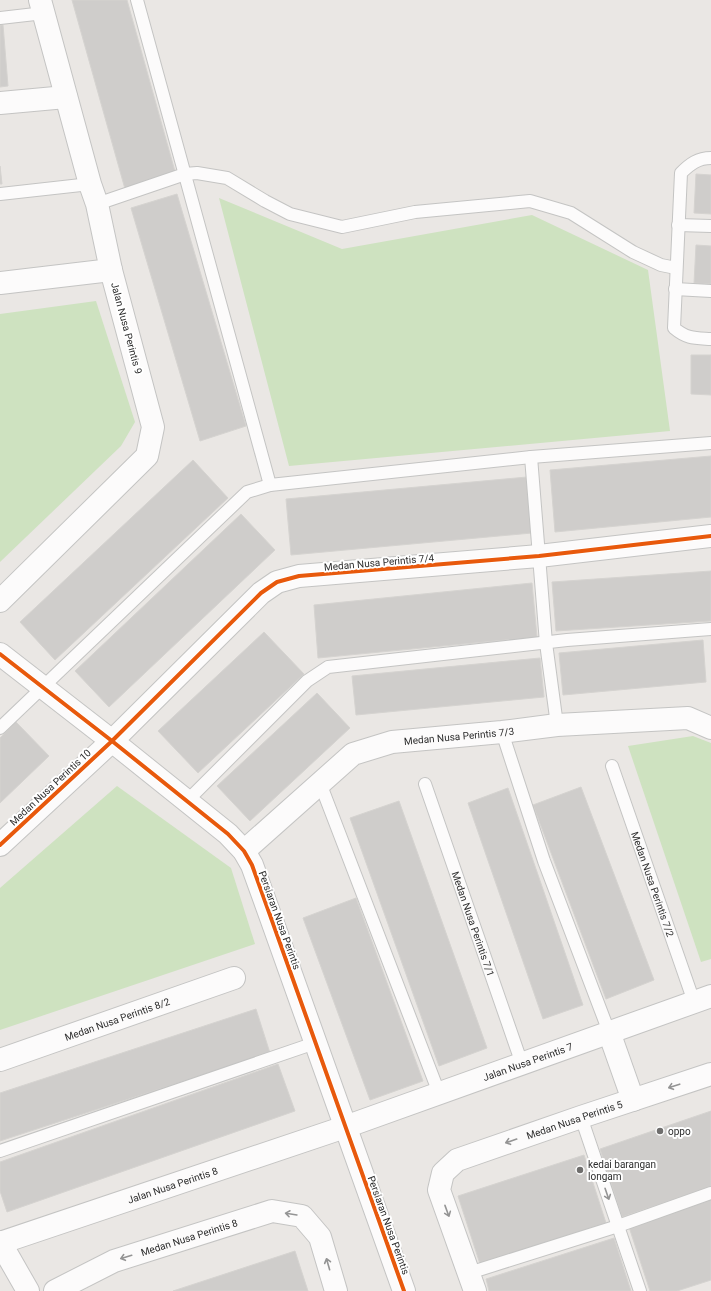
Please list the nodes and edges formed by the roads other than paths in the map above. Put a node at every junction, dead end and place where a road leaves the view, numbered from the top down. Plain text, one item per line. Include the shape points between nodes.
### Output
1 (137, 0) edge
2 (42, 7) edge
3 (0, 18) edge
4 (66, 97) junction
5 (0, 103) edge
6 (711, 158) edge
7 (185, 174) junction
8 (0, 194) edge
9 (94, 194) junction
10 (678, 225) junction
11 (711, 226) edge
12 (676, 268) junction
13 (111, 270) junction
14 (0, 283) edge
15 (675, 290) junction
16 (711, 291) edge
17 (711, 339) edge
18 (711, 443) edge
19 (531, 457) junction
20 (270, 485) junction
21 (711, 536) edge
22 (539, 556) junction
23 (0, 601) edge
24 (711, 629) edge
25 (546, 643) junction
26 (0, 654) edge
27 (43, 687) junction
28 (557, 725) junction
29 (0, 728) edge
30 (711, 728) edge
31 (502, 732) junction
32 (112, 741) junction
33 (612, 766) dead end
34 (320, 783) junction
35 (425, 784) dead end
36 (187, 801) junction
37 (0, 845) edge
38 (244, 851) junction
39 (234, 978) dead end
40 (702, 999) edge
41 (609, 1032) junction
42 (315, 1043) junction
43 (0, 1060) edge
44 (522, 1064) junction
45 (711, 1074) edge
46 (439, 1093) junction
47 (633, 1100) junction
48 (581, 1117) junction
49 (345, 1127) junction
50 (0, 1151) edge
51 (711, 1193) edge
52 (618, 1226) junction
53 (0, 1243) edge
54 (472, 1282) edge
55 (28, 1291) edge
56 (55, 1291) edge
57 (336, 1291) edge
58 (404, 1291) edge
59 (640, 1291) edge

1 - 7 lane
2 - 3 lane
2 - 4 street, Jalan Nusa Perintis 9
4 - 5 street
4 - 9 street, Jalan Nusa Perintis 9
6 - 10 lane via 702,158 689,165 681,174
7 - 9 lane
7 - 12 lane via 197,173 227,178 290,214 342,227 415,212 530,201 571,213 633,252 661,265
7 - 20 lane
8 - 9 lane
9 - 13 street, Jalan Nusa Perintis 9
10 - 11 lane
10 - 12 lane
12 - 15 lane
13 - 14 street
13 - 23 street, Jalan Nusa Perintis 9 via 153,427 147,456
15 - 16 lane
15 - 17 lane via 674,328 692,338
18 - 19 lane
19 - 20 lane
19 - 22 lane
20 - 27 lane via 247,492
21 - 22 street, Medan Nusa Perintis 7/4
22 - 25 lane
22 - 32 street, Medan Nusa Perintis 7/4 via 300,576 277,582 261,593
24 - 25 lane
25 - 28 lane
25 - 36 lane via 328,667 307,681
26 - 27 street, Persiaran Nusa Perintis
27 - 29 lane
27 - 32 street, Persiaran Nusa Perintis
28 - 30 street, Medan Nusa Perintis 7/3 via 688,718
28 - 31 street, Medan Nusa Perintis 7/3
31 - 34 street, Medan Nusa Perintis 7/3 via 392,742 353,754
31 - 41 lane via 544,861
32 - 36 street, Persiaran Nusa Perintis
32 - 37 street, Medan Nusa Perintis 10
33 - 40 lane, Medan Nusa Perintis 7/2
34 - 38 street, Medan Nusa Perintis 7/3
34 - 46 lane
35 - 44 lane, Medan Nusa Perintis 7/1
36 - 38 street, Persiaran Nusa Perintis via 228,834
38 - 42 street, Persiaran Nusa Perintis via 252,865
39 - 43 street, Medan Nusa Perintis 8/2
40 - 41 street, Jalan Nusa Perintis 7
41 - 44 street, Jalan Nusa Perintis 7
41 - 47 street
42 - 49 street, Persiaran Nusa Perintis
42 - 50 lane
44 - 46 street, Jalan Nusa Perintis 7
45 -> 47 street, Medan Nusa Perintis 5
46 - 49 street, Jalan Nusa Perintis 7
47 - 48 street, Medan Nusa Perintis 5
48 -> 52 lane
48 -> 54 street, Medan Nusa Perintis 5 via 457,1160 443,1174 439,1190
49 - 53 street, Jalan Nusa Perintis 8
49 - 58 street, Persiaran Nusa Perintis
51 - 52 lane
52 - 54 lane
52 - 59 lane
53 - 55 street
57 -> 56 street, Medan Nusa Perintis 8 via 320,1237 302,1216 272,1211 114,1261

